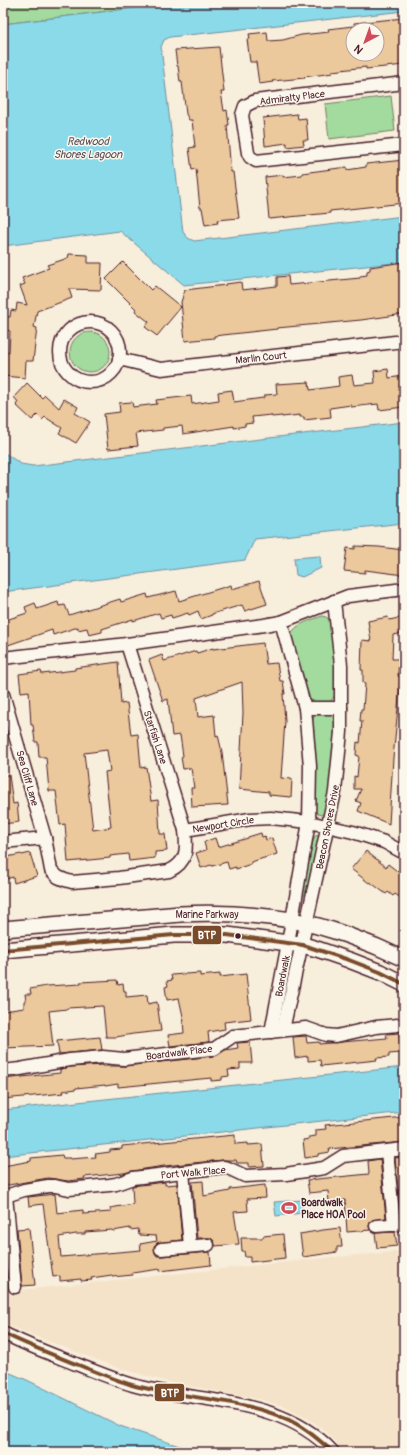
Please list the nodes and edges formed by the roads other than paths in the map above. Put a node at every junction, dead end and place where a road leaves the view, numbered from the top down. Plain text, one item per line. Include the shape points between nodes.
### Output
1 (404, 83) edge
2 (404, 145) edge
3 (404, 341) edge
4 (119, 359) junction
5 (404, 589) edge
6 (334, 601) junction
7 (281, 622) junction
8 (127, 644) junction
9 (3, 658) edge
10 (3, 694) edge
11 (305, 708) junction
12 (341, 708) junction
13 (309, 822) junction
14 (328, 827) junction
15 (186, 830) junction
16 (45, 838) junction
17 (3, 842) edge
18 (404, 853) edge
19 (292, 920) junction
20 (307, 924) junction
21 (3, 929) edge
22 (288, 943) junction
23 (303, 945) junction
24 (3, 950) edge
25 (404, 959) edge
26 (404, 984) edge
27 (398, 1025) dead end
28 (283, 1030) junction
29 (270, 1032) junction
30 (3, 1071) edge
31 (404, 1149) edge
32 (387, 1151) junction
33 (183, 1172) junction
34 (5, 1196) edge
35 (399, 1225) edge
36 (376, 1226) dead end
37 (208, 1245) dead end
38 (190, 1246) junction
39 (161, 1249) dead end
40 (15, 1288) dead end
41 (3, 1333) edge
42 (333, 1452) edge

1 - 2 street, Admiralty Place via 255,101 245,106 242,115 248,153 256,161
3 - 4 street, Marlin Court via 160,369
4 - 4 street via 116,368 106,377 93,382 83,381 74,377 62,363 61,344 65,335 82,323 102,324 117,338 120,348
5 - 6 street via 348,596
6 - 7 street
6 - 12 street, Beacon Shores Drive via 341,666
7 - 8 street
7 - 11 street, Beacon Shores Drive
8 - 9 street
8 - 15 street, Starfish Lane
10 - 16 street, Sea Cliff Lane
11 - 12 street
11 - 13 street, Beacon Shores Drive via 310,766
12 - 14 street, Beacon Shores Drive via 335,792
13 - 14 street, Newport Circle
13 - 15 street, Newport Circle via 264,818
13 - 19 street, Beacon Shores Drive
14 - 18 street, Newport Circle via 384,842
14 - 20 street, Beacon Shores Drive
15 - 16 street, Newport Circle via 187,851 176,868 119,878 72,882 58,877 51,870
16 - 17 street
19 - 20 main road, Marine Parkway
19 - 21 main road, Marine Parkway via 210,912
19 - 22 street, Boardwalk
20 - 23 street, Beacon Shores Drive
20 - 25 main road, Marine Parkway via 386,950
22 - 23 main road, Marine Parkway
22 - 24 main road, Marine Parkway via 227,935 192,934
22 - 29 street, Boardwalk
23 - 26 main road, Marine Parkway via 349,960
23 - 28 street, Boardwalk
27 - 28 street, Boardwalk Place via 336,1036 306,1028
28 - 29 street, Boardwalk Place
29 - 30 street, Boardwalk Place via 233,1036 210,1050 124,1059 103,1056
31 - 32 street, Port Walk Place
32 - 33 street, Port Walk Place via 343,1156 324,1168 286,1174 246,1176 228,1168
32 - 35 street
33 - 34 street, Port Walk Place via 133,1178 109,1185 69,1188 48,1186
33 - 38 street
34 - 40 street
35 - 36 street
37 - 38 street
38 - 39 street
41 - 42 street via 132,1384 274,1414 309,1430

